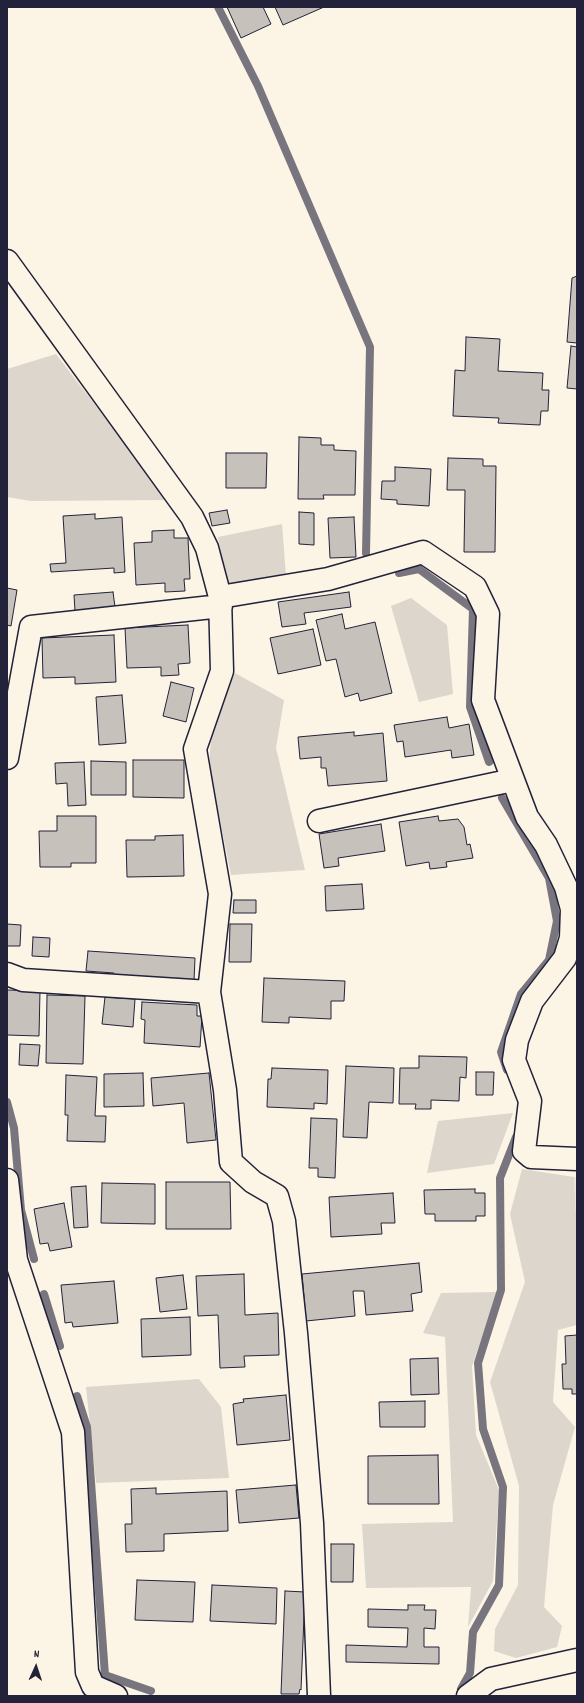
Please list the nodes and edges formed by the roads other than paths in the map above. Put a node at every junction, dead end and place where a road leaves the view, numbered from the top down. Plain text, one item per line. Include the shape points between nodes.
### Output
1 (7, 262) edge
2 (221, 602) junction
3 (7, 758) edge
4 (513, 780) junction
5 (319, 821) dead end
6 (7, 974) edge
7 (209, 992) junction
8 (577, 1158) edge
9 (7, 1180) edge
10 (11, 1261) edge
11 (577, 1660) edge
12 (116, 1696) edge
13 (319, 1696) edge
14 (468, 1696) edge

1 - 2 street via 192,517 207,548
2 - 3 street via 31,628
2 - 4 street via 328,579 423,552 475,587 488,614 483,700
2 - 7 street via 222,671 196,749 220,894
4 - 5 street
4 - 8 street via 527,817 546,845 566,887 572,909 570,938 565,958 532,1001 517,1040 514,1060 530,1102 524,1151 531,1157
6 - 7 street via 23,980
7 - 13 street via 225,1090 231,1162 253,1182 277,1196 284,1221 312,1523
9 - 10 street
10 - 12 street via 73,1432 87,1672 93,1686
11 - 14 street via 491,1679

